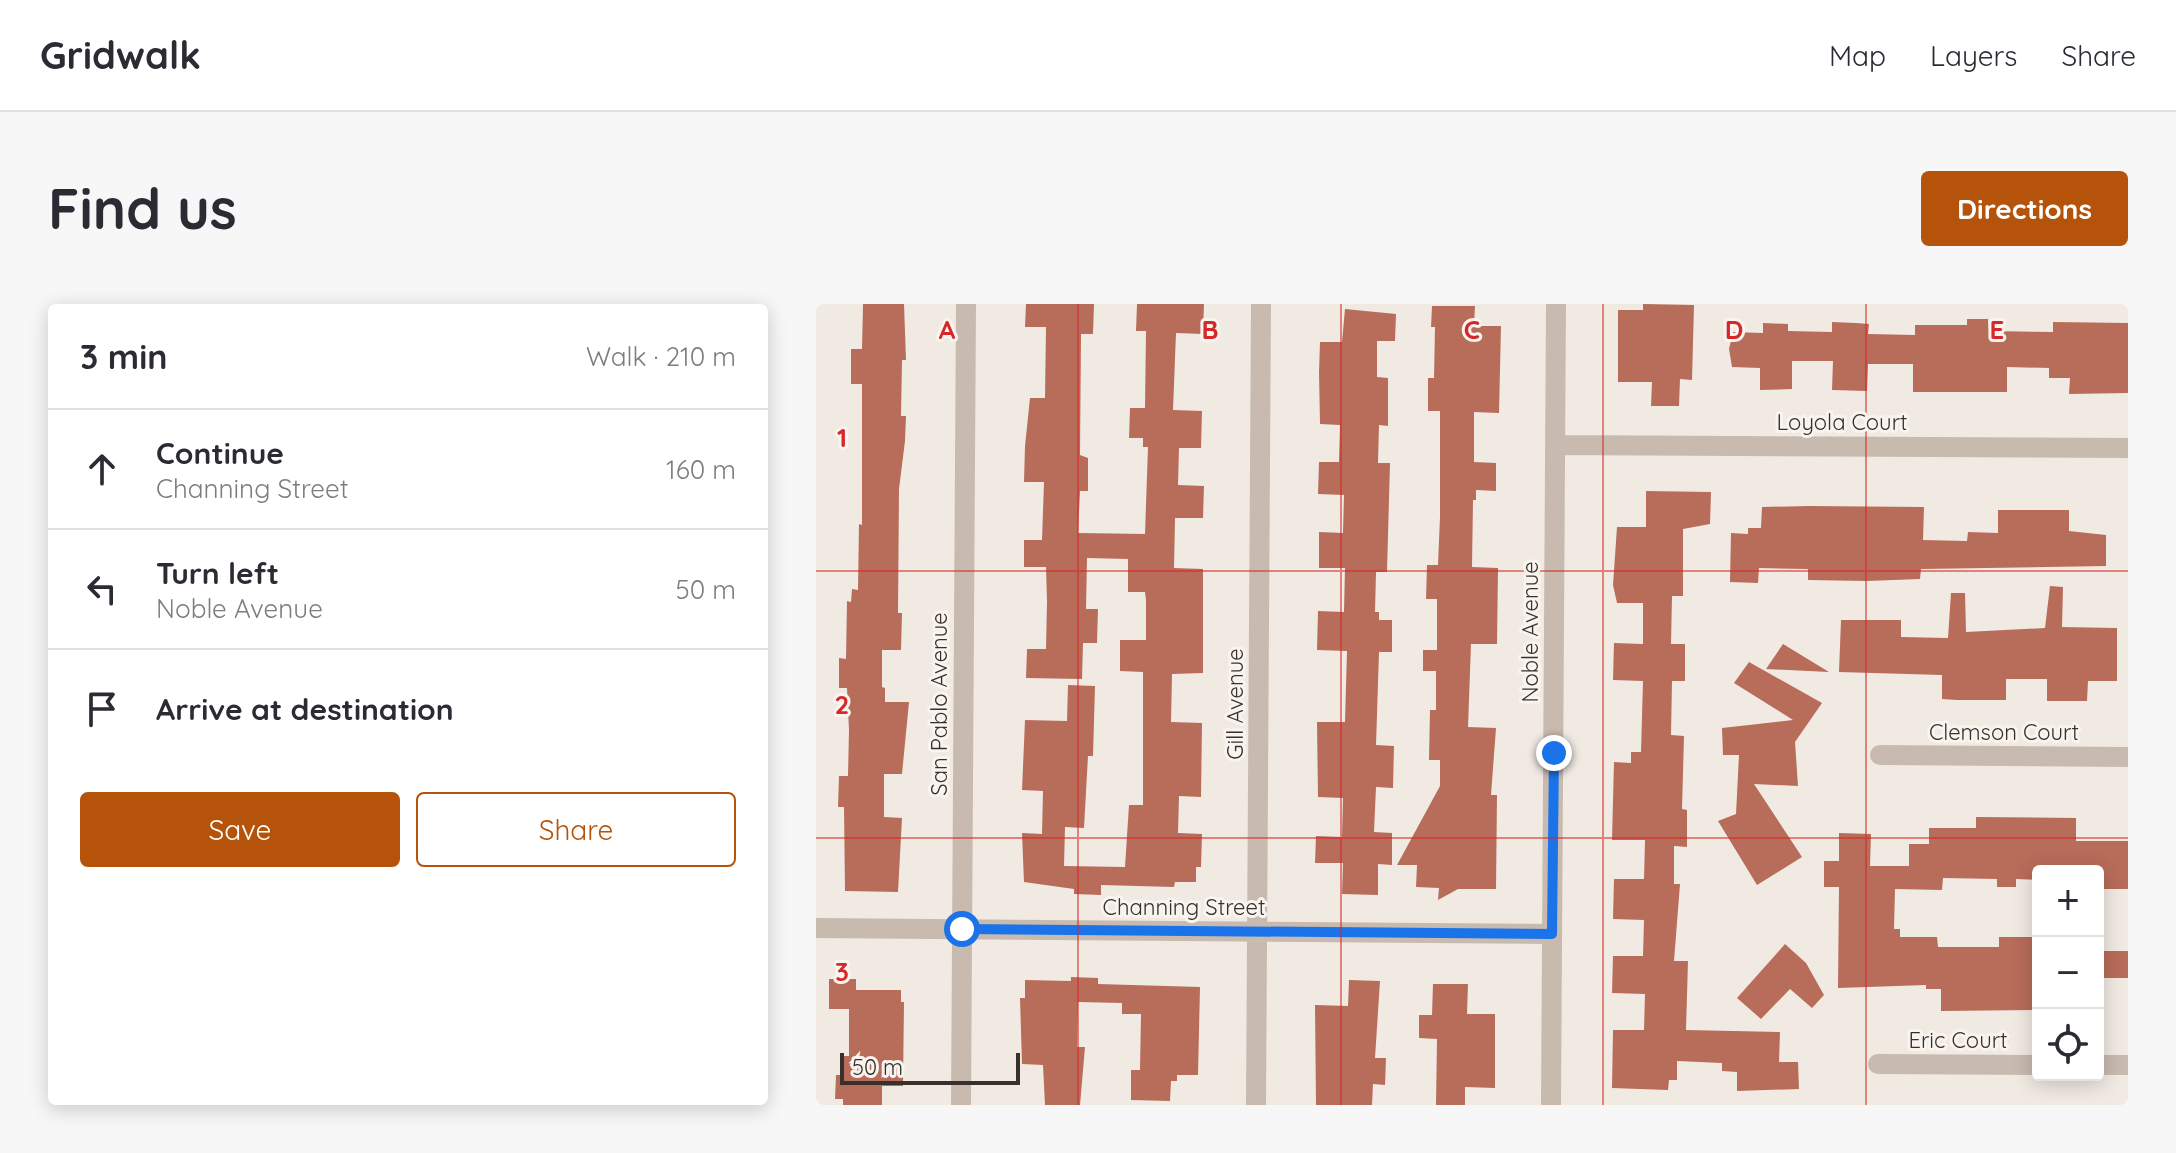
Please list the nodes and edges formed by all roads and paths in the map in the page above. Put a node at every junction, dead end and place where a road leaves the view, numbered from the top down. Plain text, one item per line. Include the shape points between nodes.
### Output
1 (966, 304) edge
2 (1261, 304) edge
3 (1556, 304) edge
4 (1556, 445) junction
5 (2128, 448) edge
6 (1880, 755) dead end
7 (2128, 757) edge
8 (816, 928) edge
9 (962, 929) junction
10 (1257, 932) junction
11 (1552, 934) junction
12 (1878, 1064) dead end
13 (2032, 1065) edge
14 (2104, 1065) edge
15 (2128, 1065) edge
16 (961, 1105) edge
17 (1256, 1105) edge
18 (1551, 1105) edge

1 - 9 street, San Pablo Avenue
2 - 10 street, Gill Avenue
3 - 4 street, Noble Avenue
4 - 5 street, Loyola Court
4 - 11 street, Noble Avenue
6 - 7 street, Clemson Court
8 - 9 street, Channing Street
9 - 10 street, Channing Street
9 - 16 street, San Pablo Avenue
10 - 11 street, Channing Street
10 - 17 street, Gill Avenue
11 - 18 street, Noble Avenue
12 - 13 street, Eric Court
14 - 15 street

